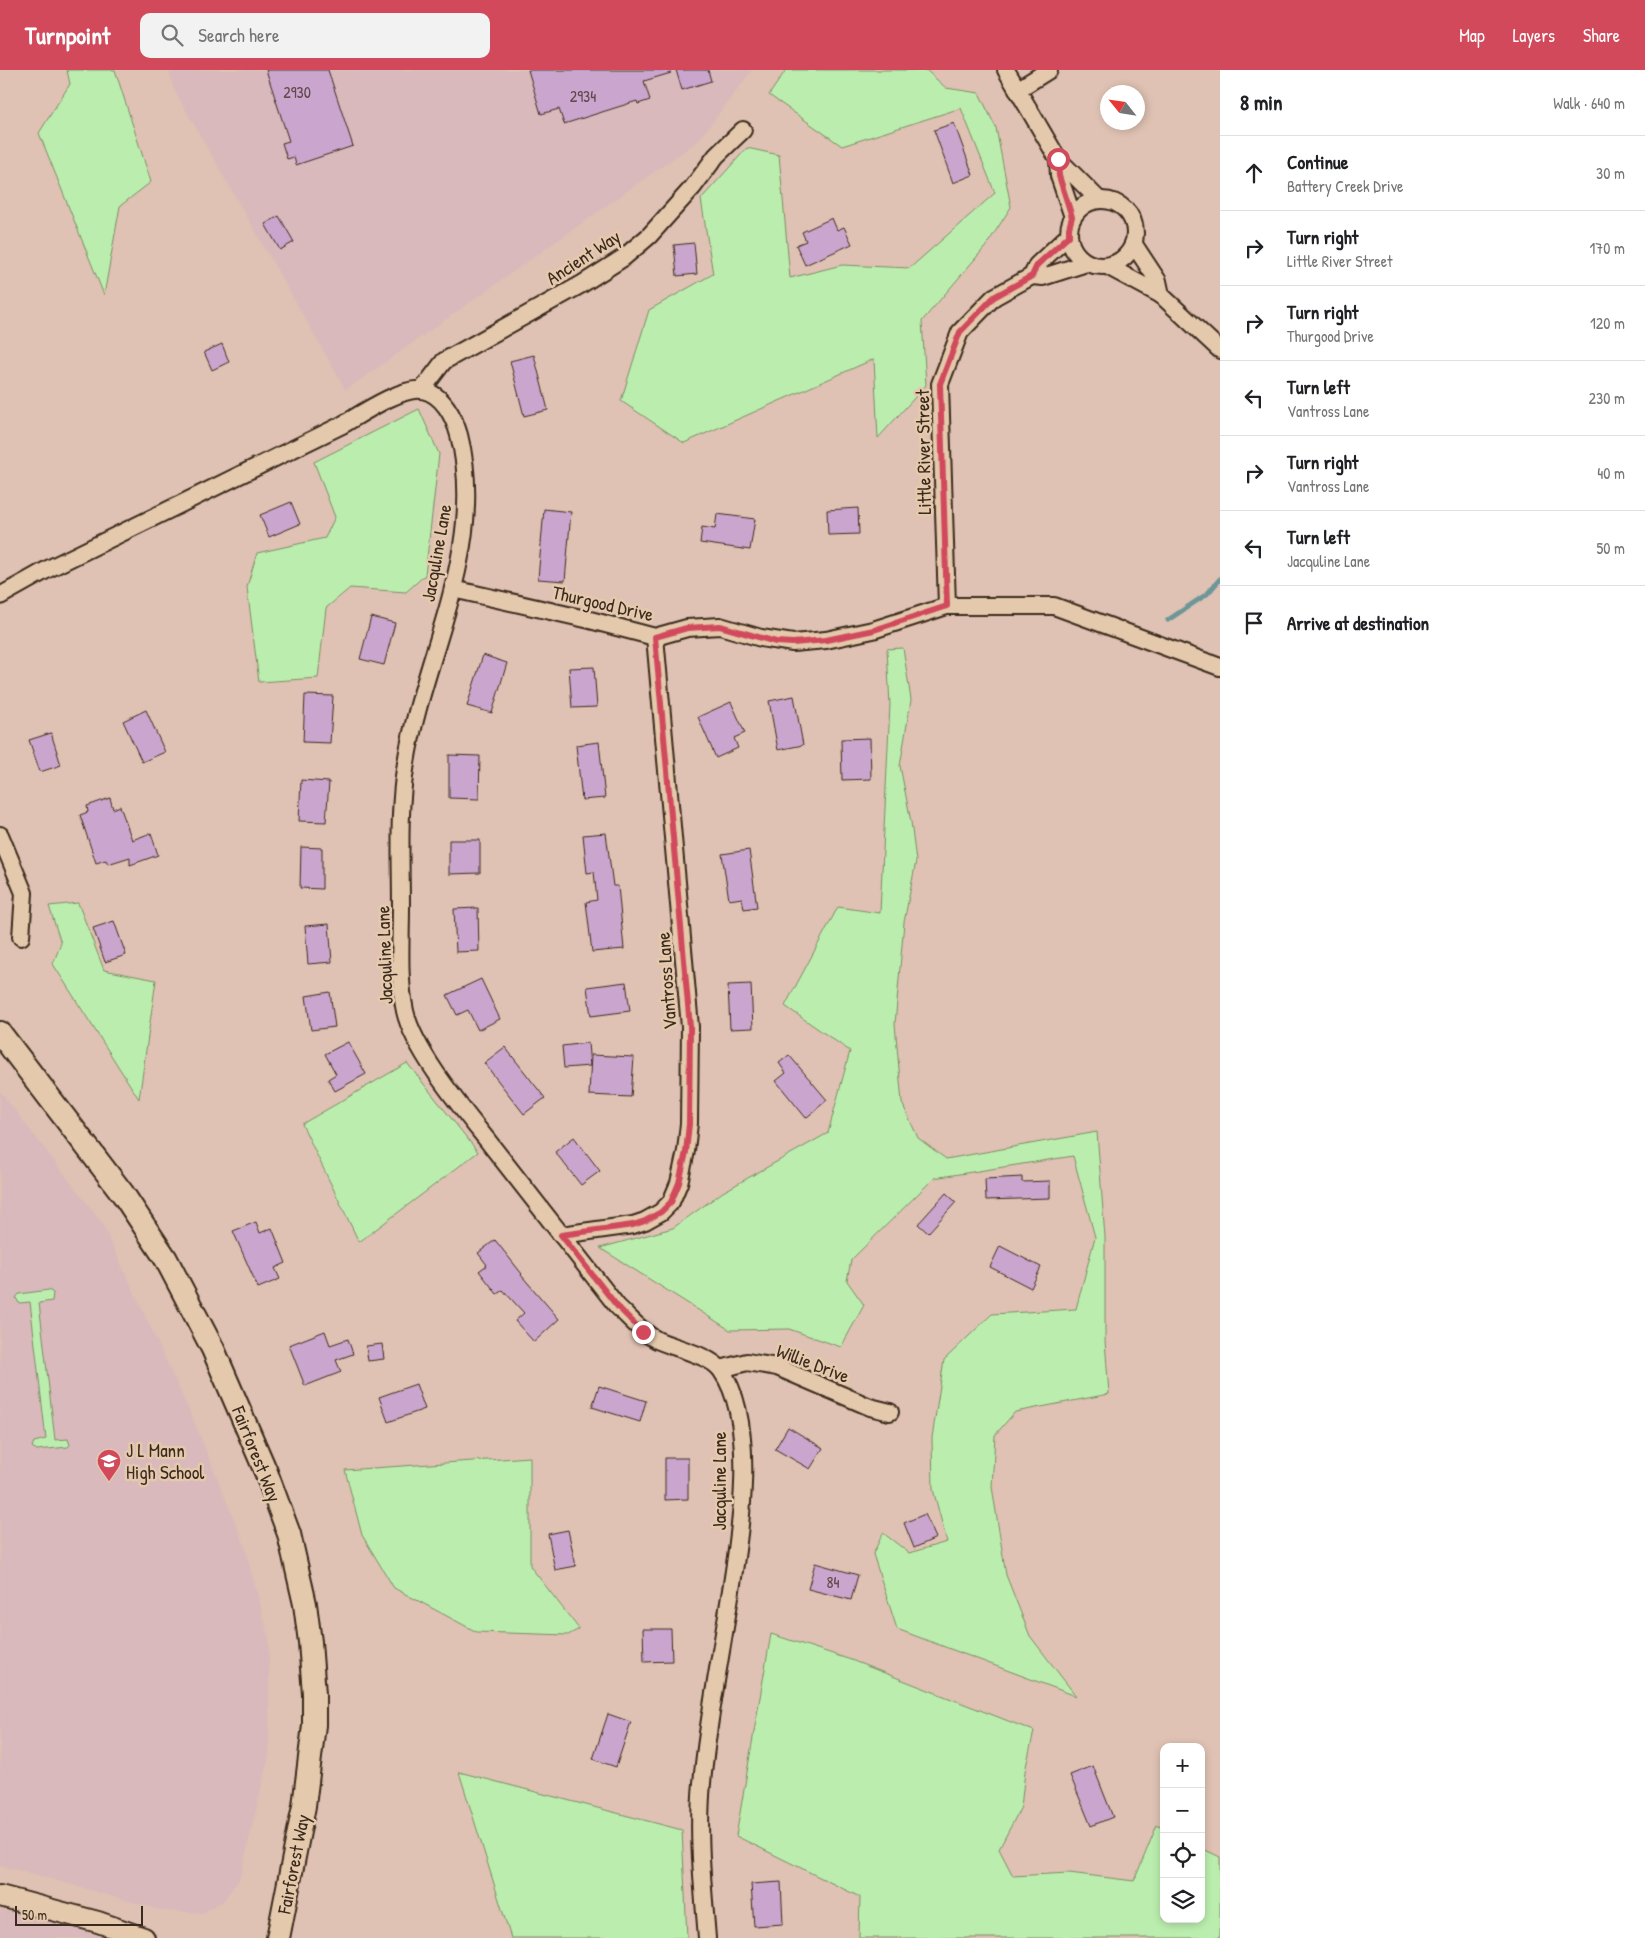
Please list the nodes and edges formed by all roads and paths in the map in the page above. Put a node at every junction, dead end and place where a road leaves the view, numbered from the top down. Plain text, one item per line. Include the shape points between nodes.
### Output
1 (1006, 70) edge
2 (1049, 70) edge
3 (1017, 90) junction
4 (743, 130) dead end
5 (1058, 159) junction
6 (1099, 200) junction
7 (1072, 217) junction
8 (1069, 236) junction
9 (1133, 243) junction
10 (1087, 263) junction
11 (1107, 266) junction
12 (1032, 276) junction
13 (1161, 295) junction
14 (1220, 350) edge
15 (422, 390) junction
16 (453, 589) junction
17 (0, 596) edge
18 (947, 606) junction
19 (655, 637) junction
20 (1220, 667) edge
21 (0, 835) edge
22 (21, 937) dead end
23 (0, 1033) edge
24 (561, 1235) junction
25 (721, 1369) junction
26 (890, 1412) dead end
27 (0, 1896) edge
28 (144, 1938) edge
29 (278, 1938) edge
30 (707, 1938) edge

1 - 3 street
2 - 3 street
3 - 5 street
4 - 15 street, Ancient Way via 716,156 649,236 623,258 444,361
5 - 6 street
5 - 7 street via 1059,176
6 - 7 street via 1080,208
6 - 9 street via 1113,201 1123,207 1135,227
7 - 8 street
8 - 10 street via 1072,249
8 - 12 street, Little River Street via 1037,265
9 - 11 street via 1126,256
9 - 13 street via 1158,281
10 - 11 street
10 - 12 street, Little River Street via 1043,277
11 - 13 street
12 - 18 street, Little River Street via 994,297 960,332 940,384
13 - 14 street
15 - 16 street, Jacquline Lane via 449,410 464,454 466,512
15 - 17 street via 404,393 376,405
16 - 19 street, Thurgood Drive
16 - 24 street, Jacquline Lane via 414,722 405,765 401,832 405,1012 431,1064
18 - 19 street, Thurgood Drive via 874,630 826,640 776,642 720,626 687,628
18 - 20 street, Thurgood Drive via 1054,606
19 - 24 street, Vantross Lane via 690,1027 686,1152 679,1183 671,1202 661,1212 633,1225
21 - 22 street via 24,893
23 - 29 main road, Fairforest Way via 123,1194 170,1266 221,1367 289,1534 310,1642 314,1725 304,1806
24 - 25 street, Jacquline Lane via 617,1306 643,1332 700,1355
25 - 26 street, Willie Drive via 747,1362 777,1367 870,1407
25 - 30 street, Jacquline Lane via 738,1412 743,1458 742,1504 736,1564 702,1784 700,1833
27 - 28 street

